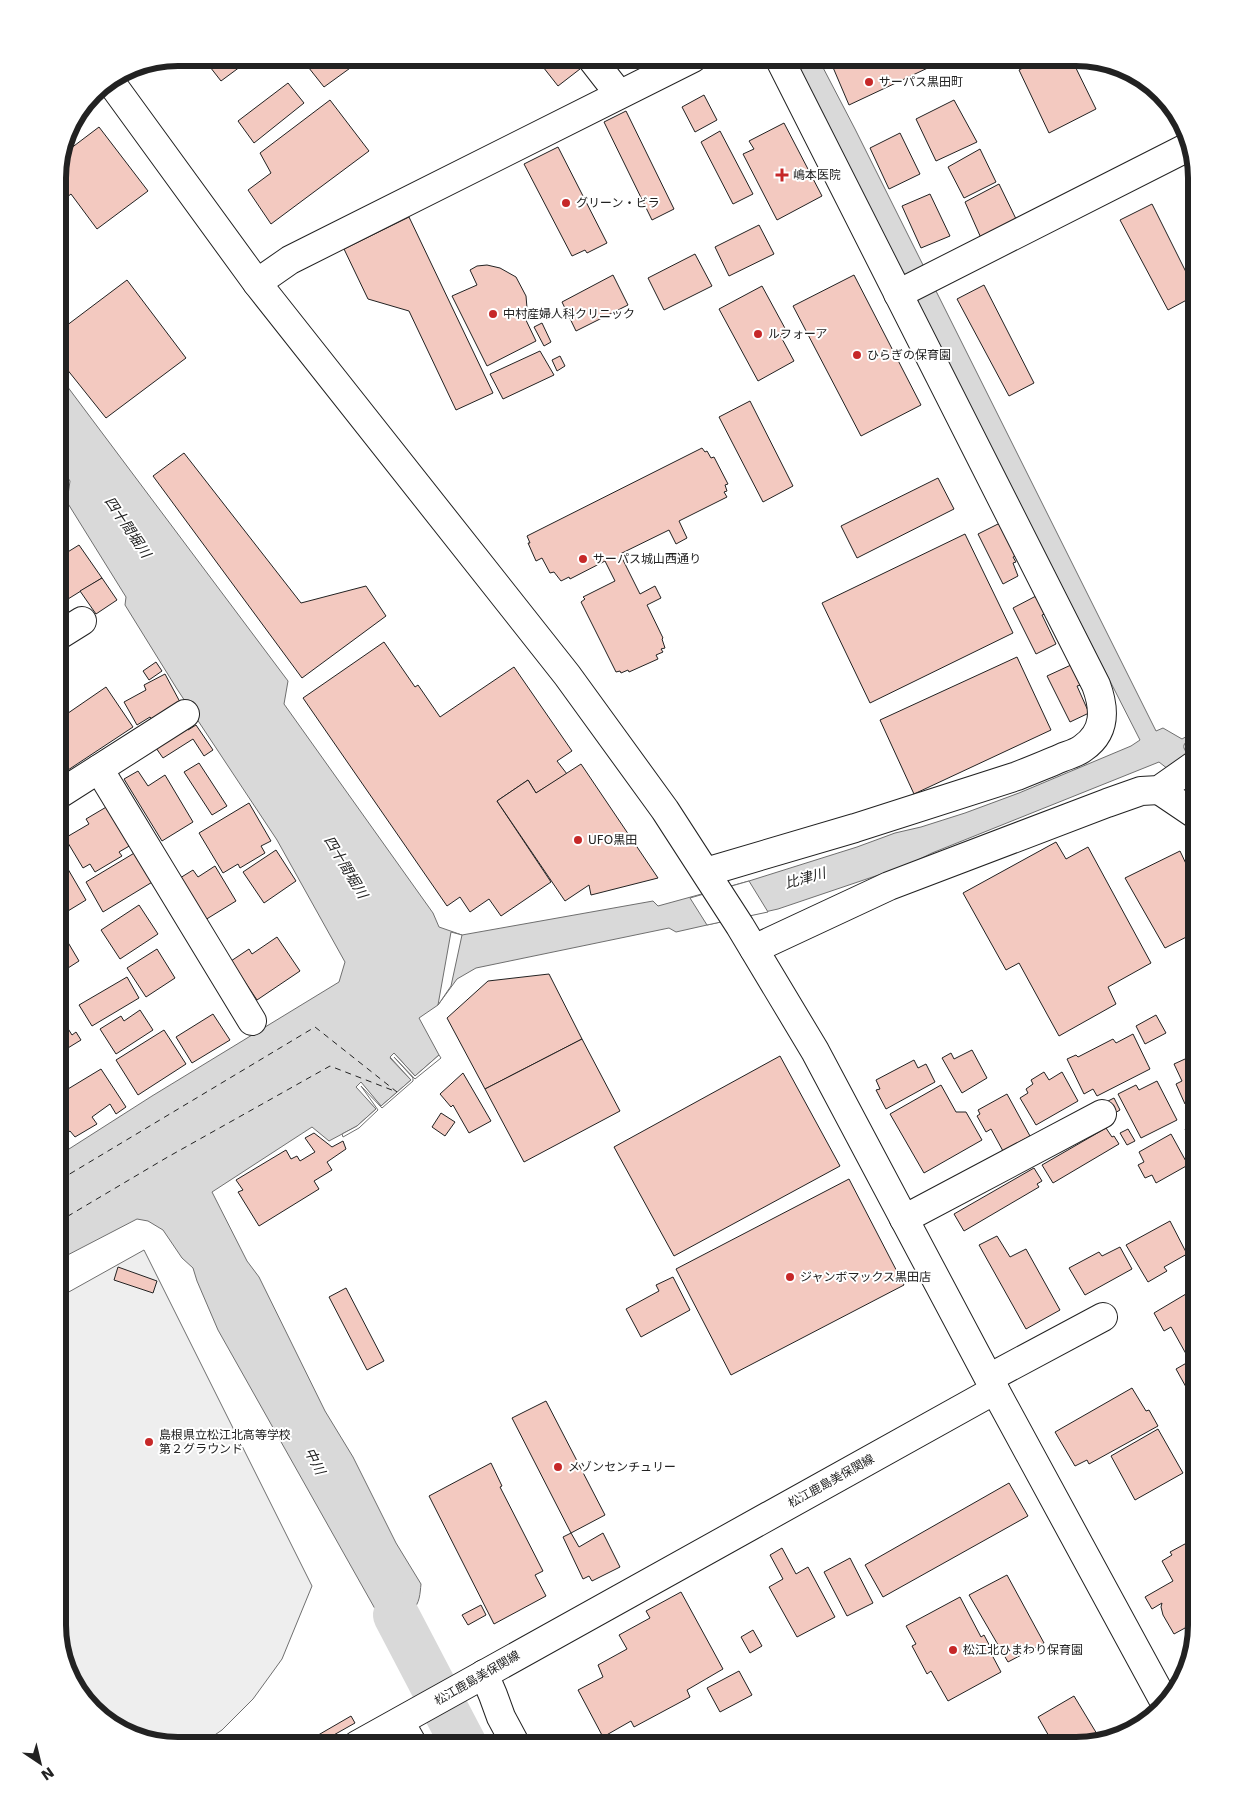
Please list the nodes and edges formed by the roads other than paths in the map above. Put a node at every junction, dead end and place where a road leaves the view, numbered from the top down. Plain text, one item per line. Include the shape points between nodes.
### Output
1 (597, 66) edge
2 (677, 66) edge
3 (784, 66) edge
4 (114, 86) edge
5 (619, 94) junction
6 (1184, 149) edge
7 (257, 283) junction
8 (901, 293) junction
9 (82, 621) dead end
10 (66, 631) edge
11 (185, 714) dead end
12 (98, 770) junction
13 (1188, 770) edge
14 (1166, 785) junction
15 (66, 789) edge
16 (1188, 807) edge
17 (711, 879) junction
18 (754, 950) junction
19 (252, 1021) dead end
20 (1102, 1114) dead end
21 (904, 1219) junction
22 (1103, 1317) dead end
23 (992, 1384) junction
24 (480, 1676) junction
25 (1162, 1697) edge
26 (406, 1729) edge
27 (382, 1737) edge
28 (512, 1737) edge

1 - 5 street
2 - 5 street
3 - 8 street
4 - 7 street
5 - 7 street via 290,260
6 - 8 street
7 - 17 street via 567,675 666,810
8 - 17 street via 1096,685 1102,701 1100,726 1081,750 1017,776 838,833
9 - 10 street
11 - 12 street
12 - 15 street
12 - 19 street
13 - 14 street
14 - 16 street
14 - 18 street via 1106,803 889,886
17 - 18 street
18 - 21 street via 814,1052
20 - 21 street
21 - 23 street
22 - 23 street, 松江鹿島美保関線
23 - 24 street, 松江鹿島美保関線
23 - 25 street
24 - 26 street, 松江鹿島美保関線
24 - 28 street via 493,1695
26 - 27 street, 松江鹿島美保関線

